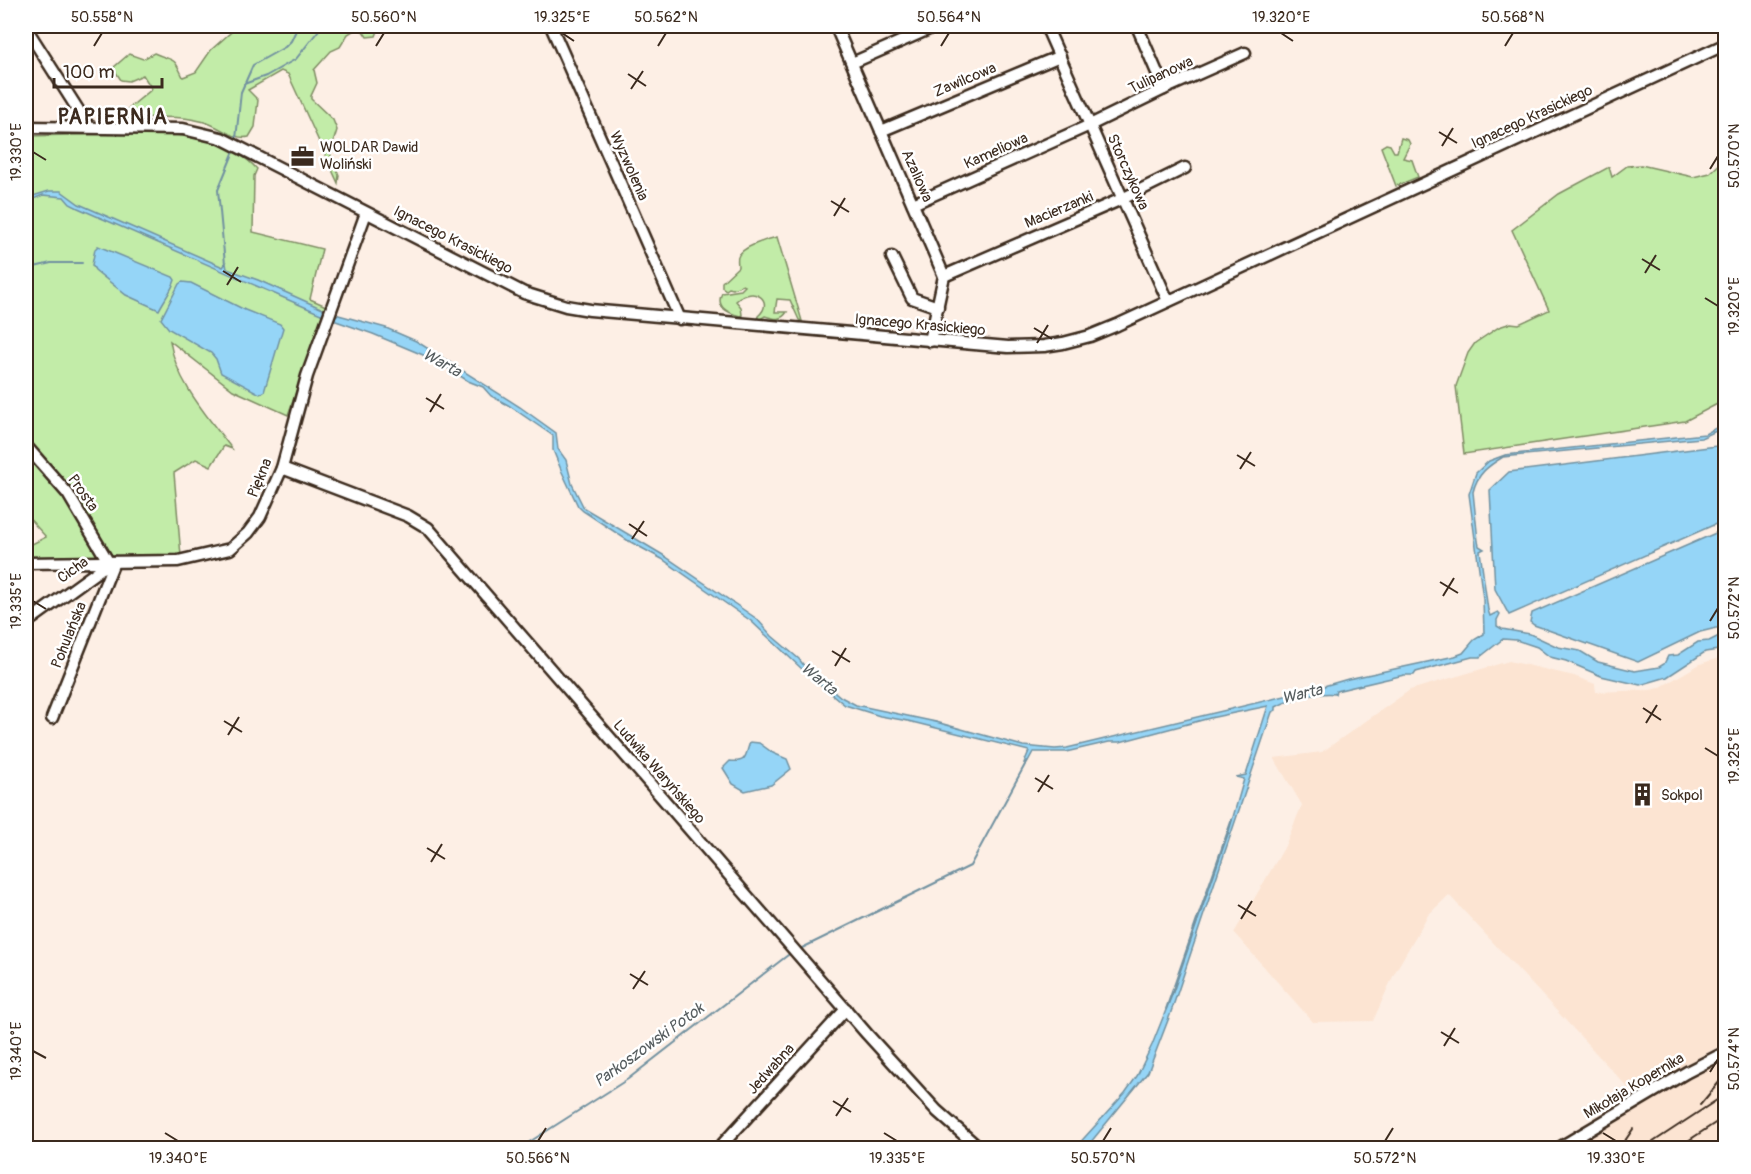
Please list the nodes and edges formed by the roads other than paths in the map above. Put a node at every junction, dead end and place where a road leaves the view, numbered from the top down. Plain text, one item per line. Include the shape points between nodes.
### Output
1 (552, 26) edge
2 (936, 26) edge
3 (1046, 26) edge
4 (1137, 26) edge
5 (836, 27) dead end
6 (26, 28) edge
7 (1725, 44) edge
8 (1245, 53) dead end
9 (1060, 56) junction
10 (852, 63) junction
11 (1164, 89) junction
12 (1090, 125) junction
13 (26, 127) edge
14 (89, 127) junction
15 (881, 131) junction
16 (1185, 168) dead end
17 (1124, 198) junction
18 (914, 204) junction
19 (366, 213) junction
20 (892, 257) dead end
21 (944, 276) junction
22 (1168, 302) junction
23 (938, 307) junction
24 (680, 319) junction
25 (930, 341) junction
26 (26, 446) edge
27 (282, 468) junction
28 (112, 562) junction
29 (26, 563) edge
30 (26, 623) edge
31 (52, 718) dead end
32 (846, 1010) junction
33 (1725, 1052) edge
34 (719, 1149) edge
35 (979, 1149) edge
36 (1560, 1149) edge

1 - 24 street, Wyzwolenia
2 - 10 street
3 - 9 street, Storczykowa
4 - 11 street
5 - 10 street, Azaliowa
6 - 14 street
7 - 22 street, Ignacego Krasickiego
8 - 11 street, Tulipanowa
9 - 12 street, Storczykowa
9 - 15 street, Zawilcowa
10 - 15 street, Azaliowa
11 - 12 street, Tulipanowa
12 - 17 street, Storczykowa
12 - 18 street, Kameliowa
13 - 14 street
14 - 19 street, Ignacego Krasickiego via 183,129 221,138
15 - 18 street, Azaliowa
16 - 17 street, Macierzanki
17 - 21 street, Macierzanki
17 - 22 street, Storczykowa
18 - 21 street, Azaliowa
19 - 24 street, Ignacego Krasickiego via 524,293 590,310
19 - 27 street, Piękna via 307,376
20 - 23 street via 912,298
21 - 23 street
22 - 25 street, Ignacego Krasickiego via 1090,336 1044,346
23 - 25 street
24 - 25 street, Ignacego Krasickiego
26 - 28 street, Prosta via 68,494
27 - 28 street, Piękna via 260,518 230,549 178,561
27 - 32 street, Ludwika Waryńskiego via 408,516 428,528
28 - 29 street, Piękna
28 - 30 street, Cicha
28 - 31 street, Pohulańska
32 - 34 street, Jedwabna
32 - 35 street, Ludwika Waryńskiego via 938,1111
33 - 36 street, Mikołaja Kopernika

